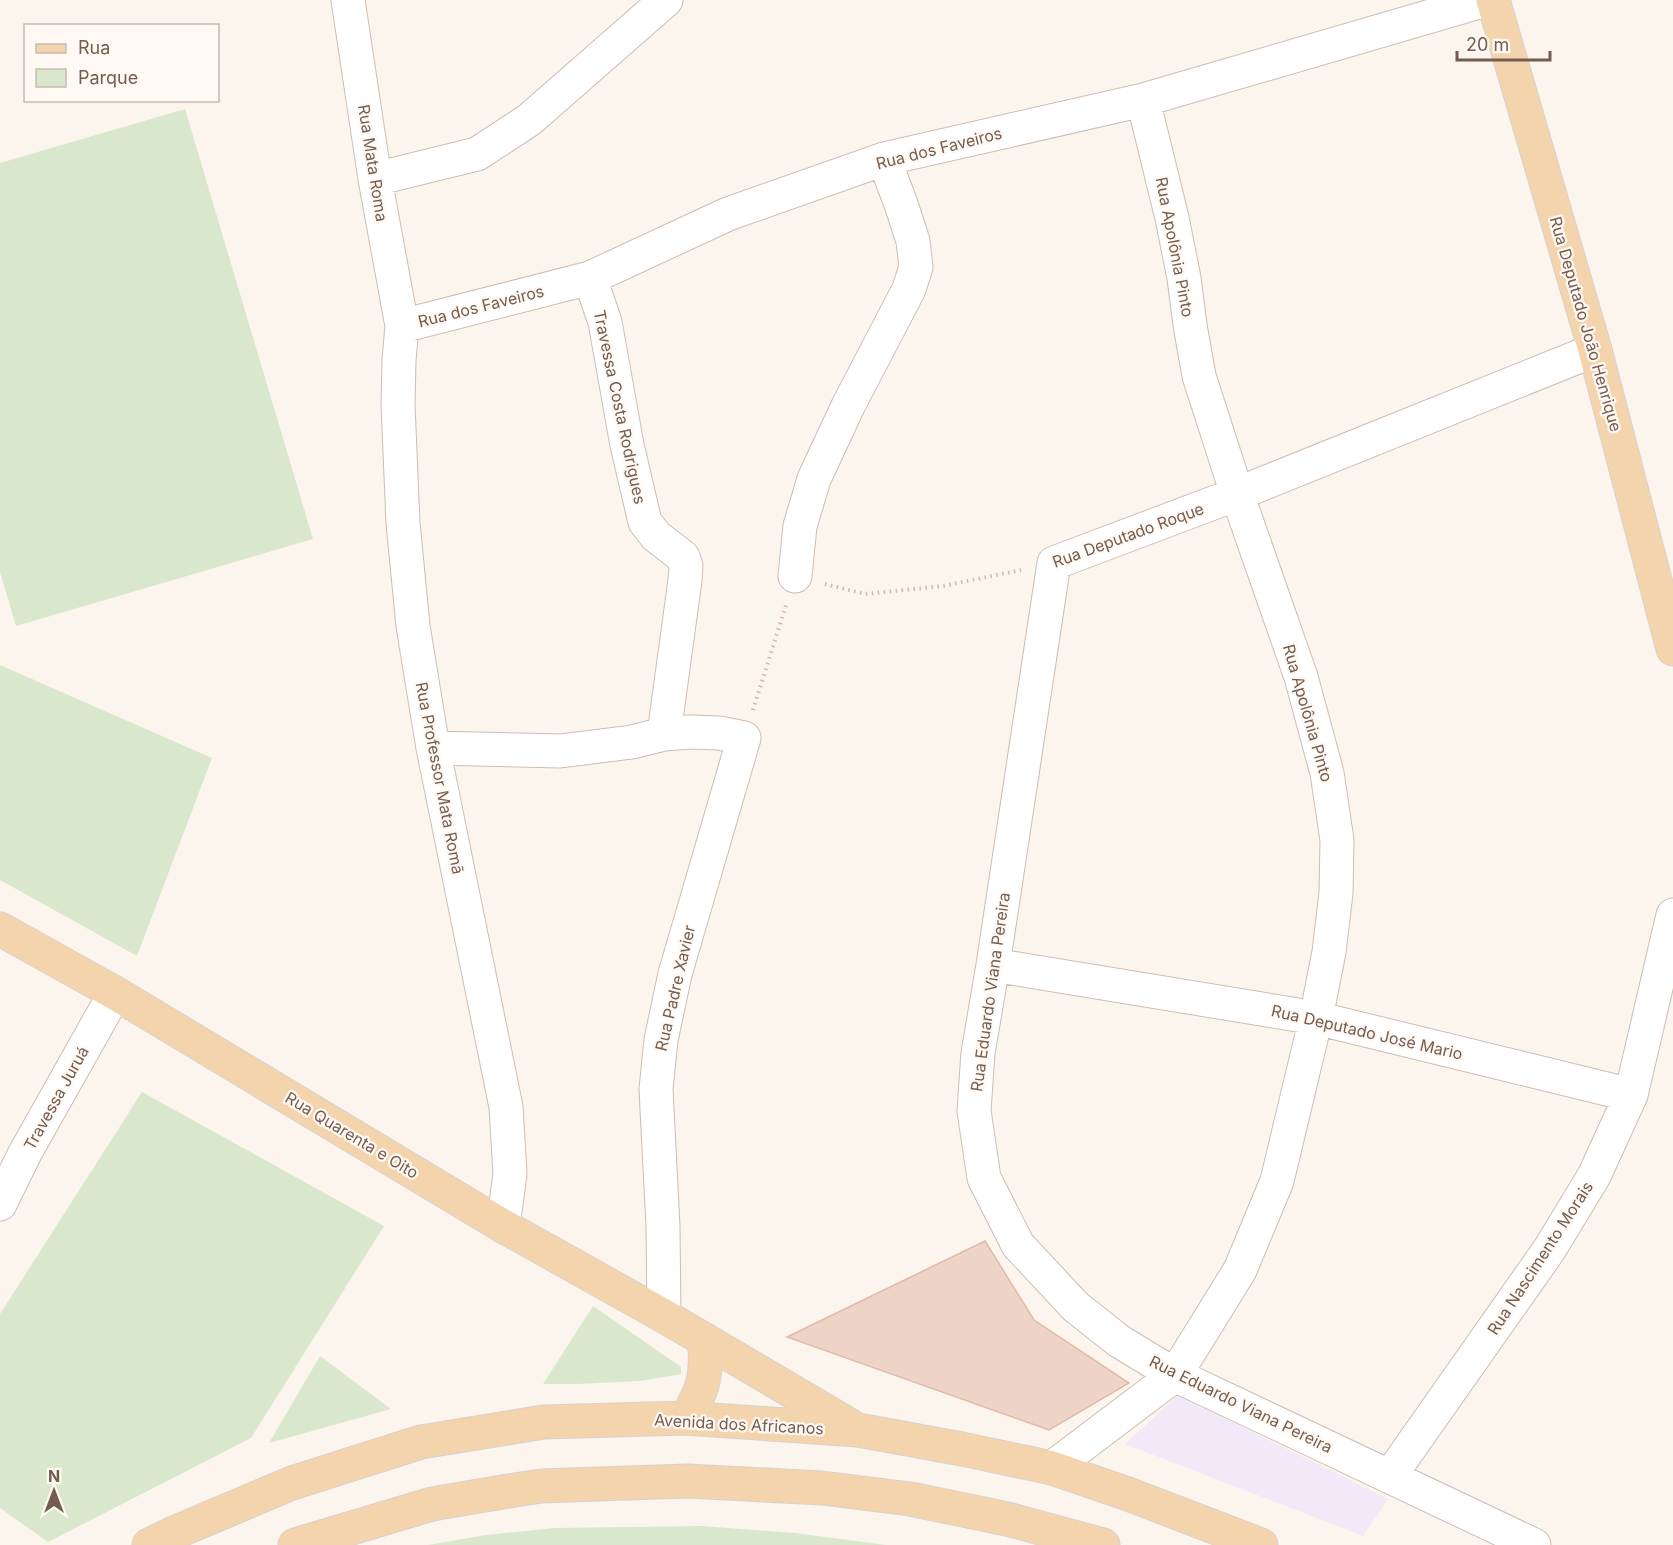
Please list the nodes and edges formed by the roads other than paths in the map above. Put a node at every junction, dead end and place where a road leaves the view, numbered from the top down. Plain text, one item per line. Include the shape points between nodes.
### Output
1 (348, 0) edge
2 (666, 0) edge
3 (1486, 0) edge
4 (1493, 0) edge
5 (1143, 100) junction
6 (884, 159) junction
7 (375, 179) junction
8 (590, 278) junction
9 (402, 326) junction
10 (1595, 350) junction
11 (1237, 495) junction
12 (1054, 563) joint
13 (795, 576) road end
14 (1673, 649) edge
15 (664, 734) junction
16 (433, 748) junction
17 (1673, 915) edge
18 (0, 929) edge
19 (993, 965) junction
20 (115, 993) junction
21 (1316, 1018) junction
22 (1631, 1095) junction
23 (13, 1146) edge
24 (0, 1204) edge
25 (503, 1226) junction
26 (664, 1316) junction
27 (704, 1340) junction
28 (1175, 1375) junction
29 (685, 1418) junction
30 (858, 1430) junction
31 (1052, 1468) junction
32 (1390, 1476) junction
33 (149, 1545) edge
34 (295, 1545) edge
35 (1104, 1545) edge
36 (1262, 1545) edge
37 (1534, 1545) edge

1 - 7 street, Rua Mata Roma
2 - 7 street via 529,120 477,154
3 - 5 street, Rua dos Faveiros
4 - 10 main road, Rua Deputado João Henrique
5 - 6 street, Rua dos Faveiros
5 - 11 street, Rua Apolônia Pinto via 1172,218 1199,376
6 - 8 street, Rua dos Faveiros via 728,214
6 - 13 street via 913,241 916,267 909,289 814,478 800,526
7 - 9 street, Rua Mata Roma
8 - 9 street, Rua dos Faveiros
8 - 15 street, Travessa Costa Rodrigues via 605,322 645,522 683,557 686,566
9 - 16 street, Rua Professor Mata Romã via 398,405 403,523 413,626
10 - 11 street, Rua Deputado Roque
10 - 14 main road, Rua Deputado João Henrique
11 - 12 street, Rua Deputado Roque
11 - 21 street, Rua Apolônia Pinto via 1301,677 1327,772 1336,840 1336,893
12 - 19 street, Rua Eduardo Viana Pereira
15 - 16 street via 560,751
15 - 26 street, Rua Padre Xavier via 719,733 744,738 675,975 661,1040 656,1089
16 - 25 street, Rua Professor Mata Romã via 506,1107 510,1174
17 - 22 street, Rua Nascimento Morais
18 - 20 main road, Rua Quarenta e Oito
19 - 21 street, Rua Deputado José Mario
19 - 28 street, Rua Eduardo Viana Pereira via 978,1053 974,1111 984,1178 1018,1245 1076,1307 1119,1341
20 - 23 street, Travessa Juruá
20 - 25 main road, Rua Quarenta e Oito
21 - 22 street, Rua Deputado José Mario
21 - 28 street, Rua Apolônia Pinto via 1277,1181 1240,1270
22 - 32 street, Rua Nascimento Morais via 1594,1176 1549,1250
23 - 24 street, Travessa Juruá
25 - 26 main road, Rua Quarenta e Oito
26 - 27 main road, Rua Quarenta e Oito
27 - 29 main road via 704,1381
27 - 30 main road, Rua Quarenta e Oito
28 - 31 street, Rua Apolônia Pinto
28 - 32 street, Rua Eduardo Viana Pereira
29 - 30 main road, Avenida dos Africanos
29 - 33 main road, Avenida dos Africanos via 544,1422 421,1442 291,1483
30 - 31 main road, Avenida dos Africanos
31 - 36 main road, Avenida dos Africanos
32 - 37 street, Rua Eduardo Viana Pereira
34 - 35 main road via 432,1504 515,1490 687,1481 822,1488 910,1499

